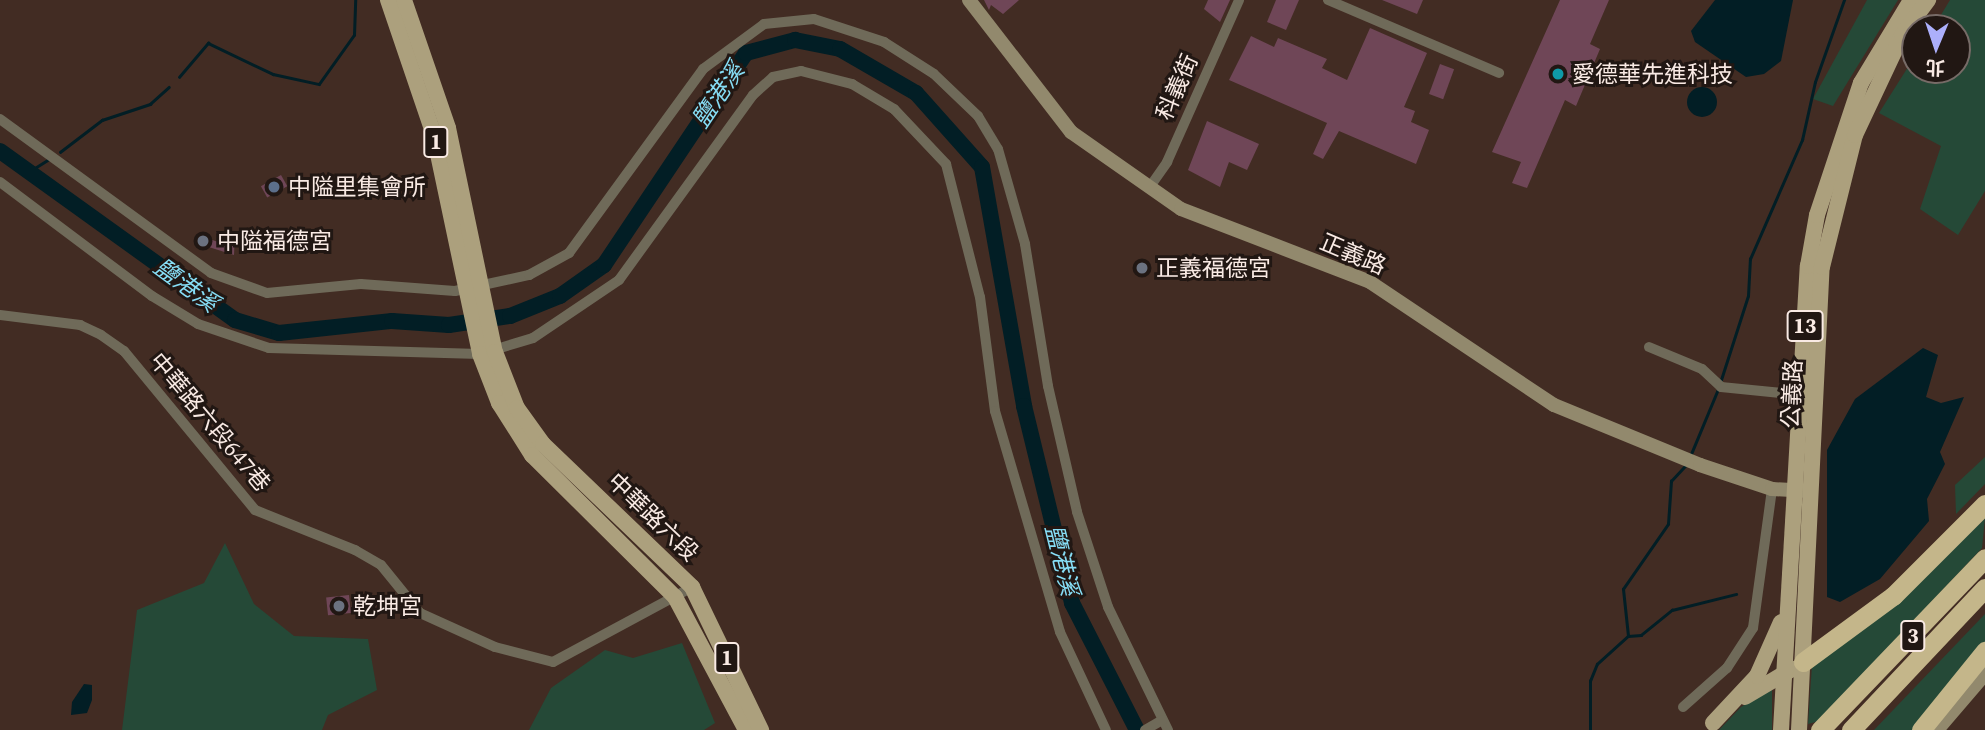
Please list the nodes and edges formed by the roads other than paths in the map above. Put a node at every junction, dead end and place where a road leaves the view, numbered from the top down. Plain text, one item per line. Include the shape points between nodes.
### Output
1 (388, 0) edge
2 (404, 0) edge
3 (969, 0) edge
4 (1239, 0) edge
5 (1328, 0) edge
6 (1911, 0) edge
7 (1928, 0) edge
8 (1499, 73) dead end
9 (0, 119) edge
10 (0, 182) edge
11 (1149, 188) junction
12 (474, 288) junction
13 (0, 314) edge
14 (1649, 347) dead end
15 (487, 353) junction
16 (1801, 395) junction
17 (1772, 489) junction
18 (1802, 491) junction
19 (1985, 504) edge
20 (1985, 558) edge
21 (692, 587) junction
22 (1985, 588) edge
23 (675, 597) junction
24 (1788, 599) junction
25 (1985, 651) edge
26 (1803, 662) junction
27 (1785, 673) junction
28 (1985, 674) edge
29 (1684, 707) dead end
30 (1165, 725) edge
31 (1709, 726) edge
32 (746, 730) edge
33 (761, 730) edge
34 (1106, 730) edge
35 (1145, 730) edge
36 (1781, 730) edge
37 (1799, 730) edge
38 (1820, 730) edge
39 (1851, 730) edge
40 (1921, 730) edge
41 (1937, 730) edge

1 - 12 main road, 1 via 434,135
2 - 12 main road, 1 via 448,128
3 - 11 street, 正義路 via 1071,132
4 - 11 street, 科義街 via 1167,162
5 - 8 street
6 - 16 main road, 公義路 / 13 via 1861,83 1822,194 1808,266
7 - 18 main road, 公義路 / 13 via 1876,87 1836,194 1822,267
9 - 12 street via 222,277 267,293 361,284
10 - 15 street via 152,296 211,328 269,348
11 - 17 street, 正義路 via 1213,225 1370,282 1554,405
12 - 15 main road, 1
12 - 30 street via 529,275 569,253 703,69 764,24 814,19 861,31 924,67 978,116 998,149 1025,244 1048,386 1077,512 1108,607
13 - 23 street, 中華路六段647巷 via 80,325 101,335 124,351 255,510 355,550 381,565 420,613 495,648 553,662
14 - 16 street via 1702,369 1719,385
15 - 21 main road, 中華路六段 / 1 via 543,444
15 - 23 main road, 中華路六段 / 1 via 499,403 532,455
15 - 34 street via 533,338 619,280 753,95 773,77 801,71 829,74 894,109 946,163 980,298 995,411 1060,632
16 - 18 main road, 公義路 / 13
17 - 18 street, 正義路
17 - 29 street via 1753,628 1727,668
18 - 24 main road, 公義路 / 13
18 - 26 main road, 公義路 / 13
19 - 26 highway via 1892,596
20 - 38 highway, 3
21 - 23 street, 中華路六段647巷
21 - 33 main road, 中華路六段 / 1
22 - 39 highway, 3
23 - 32 main road, 中華路六段 / 1
24 - 27 main road, 公義路 / 13
24 - 31 main road via 1757,676
25 - 40 highway
26 - 27 main road
26 - 37 main road, 公義路 / 13
27 - 31 main road
27 - 36 main road, 公義路 / 13
28 - 41 street
30 - 35 street

